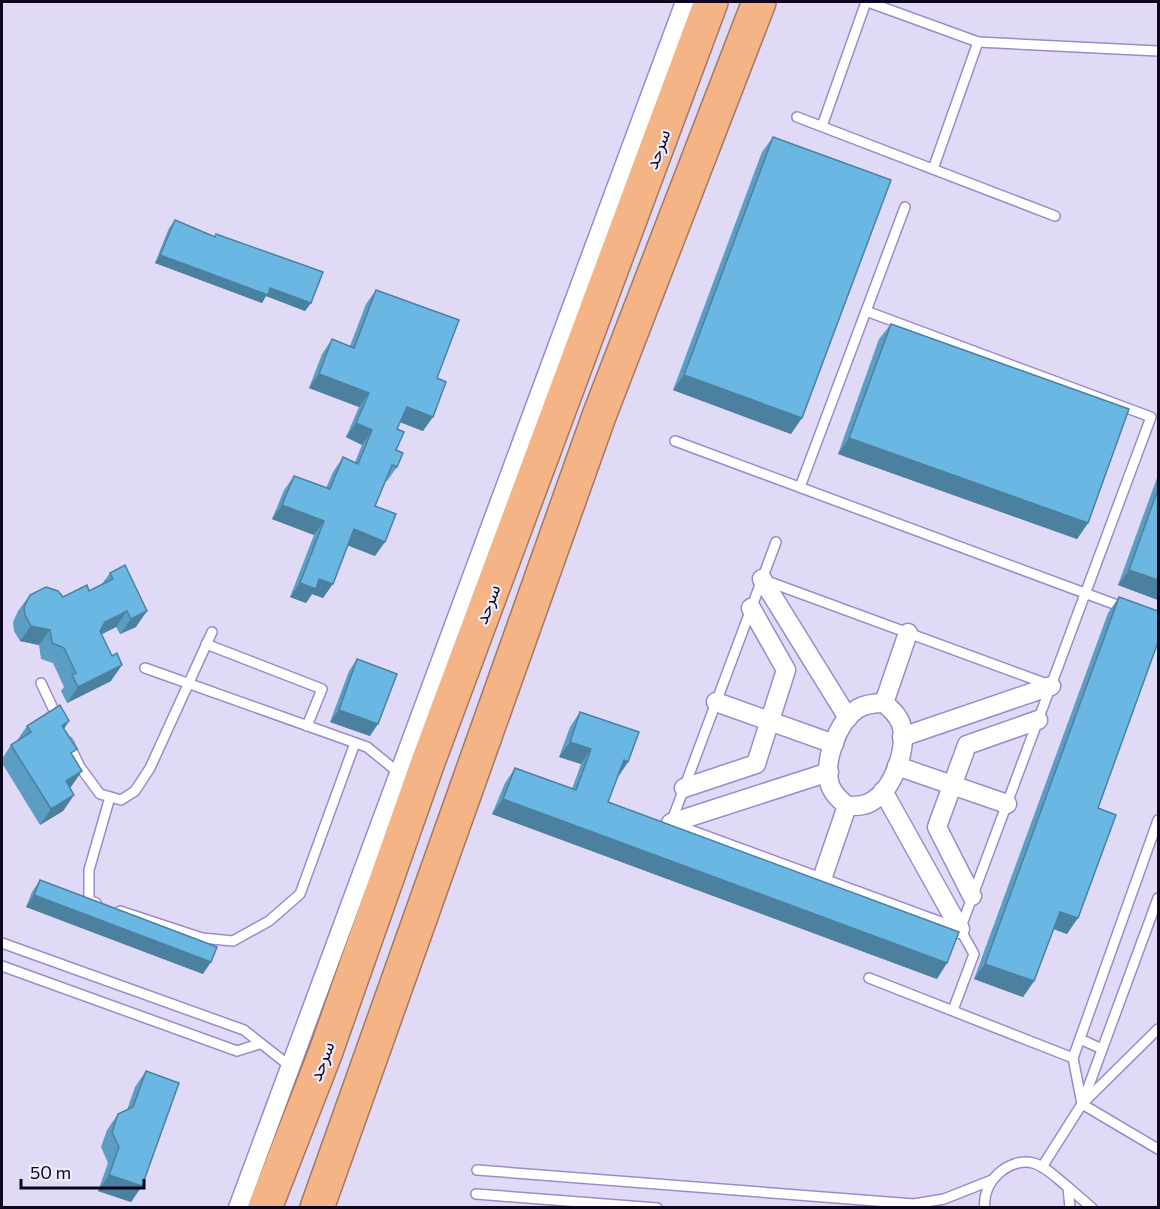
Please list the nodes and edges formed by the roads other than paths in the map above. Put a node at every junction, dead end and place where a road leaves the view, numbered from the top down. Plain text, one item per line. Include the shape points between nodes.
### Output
1 (685, 2) edge
2 (711, 2) edge
3 (759, 2) edge
4 (867, 2) edge
5 (978, 42) junction
6 (1158, 51) edge
7 (797, 117) dead end
8 (822, 126) junction
9 (933, 169) junction
10 (904, 207) dead end
11 (1055, 216) dead end
12 (866, 311) junction
13 (675, 441) dead end
14 (800, 487) junction
15 (776, 542) dead end
16 (762, 579) junction
17 (1085, 593) junction
18 (751, 608) junction
19 (1138, 612) edge
20 (212, 632) dead end
21 (908, 633) junction
22 (206, 644) junction
23 (145, 668) dead end
24 (41, 683) dead end
25 (187, 683) junction
26 (1051, 686) junction
27 (716, 702) junction
28 (884, 703) junction
29 (848, 718) junction
30 (1038, 720) junction
31 (770, 721) junction
32 (61, 725) edge
33 (307, 726) junction
34 (65, 735) edge
35 (902, 737) junction
36 (355, 743) junction
37 (834, 744) junction
38 (897, 766) junction
39 (829, 772) junction
40 (399, 773) junction
41 (952, 785) junction
42 (684, 788) junction
43 (883, 791) junction
44 (110, 797) junction
45 (1006, 804) junction
46 (847, 806) junction
47 (1158, 820) edge
48 (671, 823) junction
49 (822, 879) junction
50 (972, 896) junction
51 (1158, 898) edge
52 (960, 930) junction
53 (2, 943) edge
54 (2, 966) edge
55 (869, 978) dead end
56 (953, 1010) junction
57 (1158, 1029) edge
58 (1080, 1040) junction
59 (259, 1044) junction
60 (1102, 1049) junction
61 (1073, 1058) junction
62 (291, 1067) junction
63 (1082, 1104) junction
64 (1158, 1149) edge
65 (1042, 1167) junction
66 (477, 1170) dead end
67 (992, 1180) junction
68 (1068, 1187) junction
69 (476, 1194) dead end
70 (843, 1203) edge
71 (238, 1208) edge
72 (265, 1208) edge
73 (317, 1208) edge
74 (657, 1208) edge
75 (985, 1208) edge
76 (1070, 1208) edge
77 (1092, 1208) edge

1 - 40 street
2 - 72 highway, سرحد
3 - 73 highway via 599,416
4 - 5 lane
4 - 8 lane
5 - 6 lane
5 - 9 lane
7 - 8 lane
8 - 9 lane
9 - 11 lane
10 - 12 lane
12 - 14 lane
12 - 17 lane via 1151,417
13 - 14 lane
14 - 17 lane
15 - 16 lane
16 - 18 lane
16 - 21 lane
16 - 29 street
17 - 19 lane
17 - 26 lane
18 - 27 lane
18 - 31 street via 786,670
20 - 22 lane
21 - 26 lane
21 - 28 street
22 - 25 lane
22 - 33 lane via 322,688
23 - 25 lane
24 - 32 lane
25 - 33 lane
25 - 44 lane via 150,768 135,791 121,800
26 - 30 lane
26 - 35 street
27 - 31 street
27 - 42 lane
28 - 29 street via 869,704
28 - 35 street via 901,724
29 - 37 street
30 - 41 street via 967,745
30 - 45 lane
31 - 37 street
31 - 42 street via 756,764
33 - 36 lane
34 - 44 lane via 80,767 100,794
35 - 38 street
36 - 40 lane via 367,747
36 - 44 lane via 300,894 269,921 233,942 202,938 88,900 88,870
37 - 39 street
38 - 41 street
38 - 43 street
39 - 46 street via 836,797
39 - 48 street
40 - 62 street
41 - 45 street
41 - 50 street via 937,827
42 - 48 lane
43 - 46 street via 862,806
43 - 52 street
45 - 50 lane
46 - 49 street
47 - 58 lane
48 - 49 lane
49 - 52 lane
50 - 52 lane
51 - 60 lane
52 - 56 lane via 974,954
53 - 59 lane via 244,1030
54 - 59 lane via 237,1051
55 - 56 lane
56 - 61 lane
57 - 63 lane
58 - 60 lane
58 - 61 lane
59 - 62 lane
60 - 63 lane
61 - 63 lane
62 - 71 street
63 - 64 lane
63 - 65 lane
65 - 67 lane via 1032,1162 1014,1164
65 - 68 lane
66 - 70 lane
67 - 70 lane via 944,1199 914,1204
67 - 75 lane via 986,1190
68 - 76 lane
68 - 77 lane
69 - 74 lane

